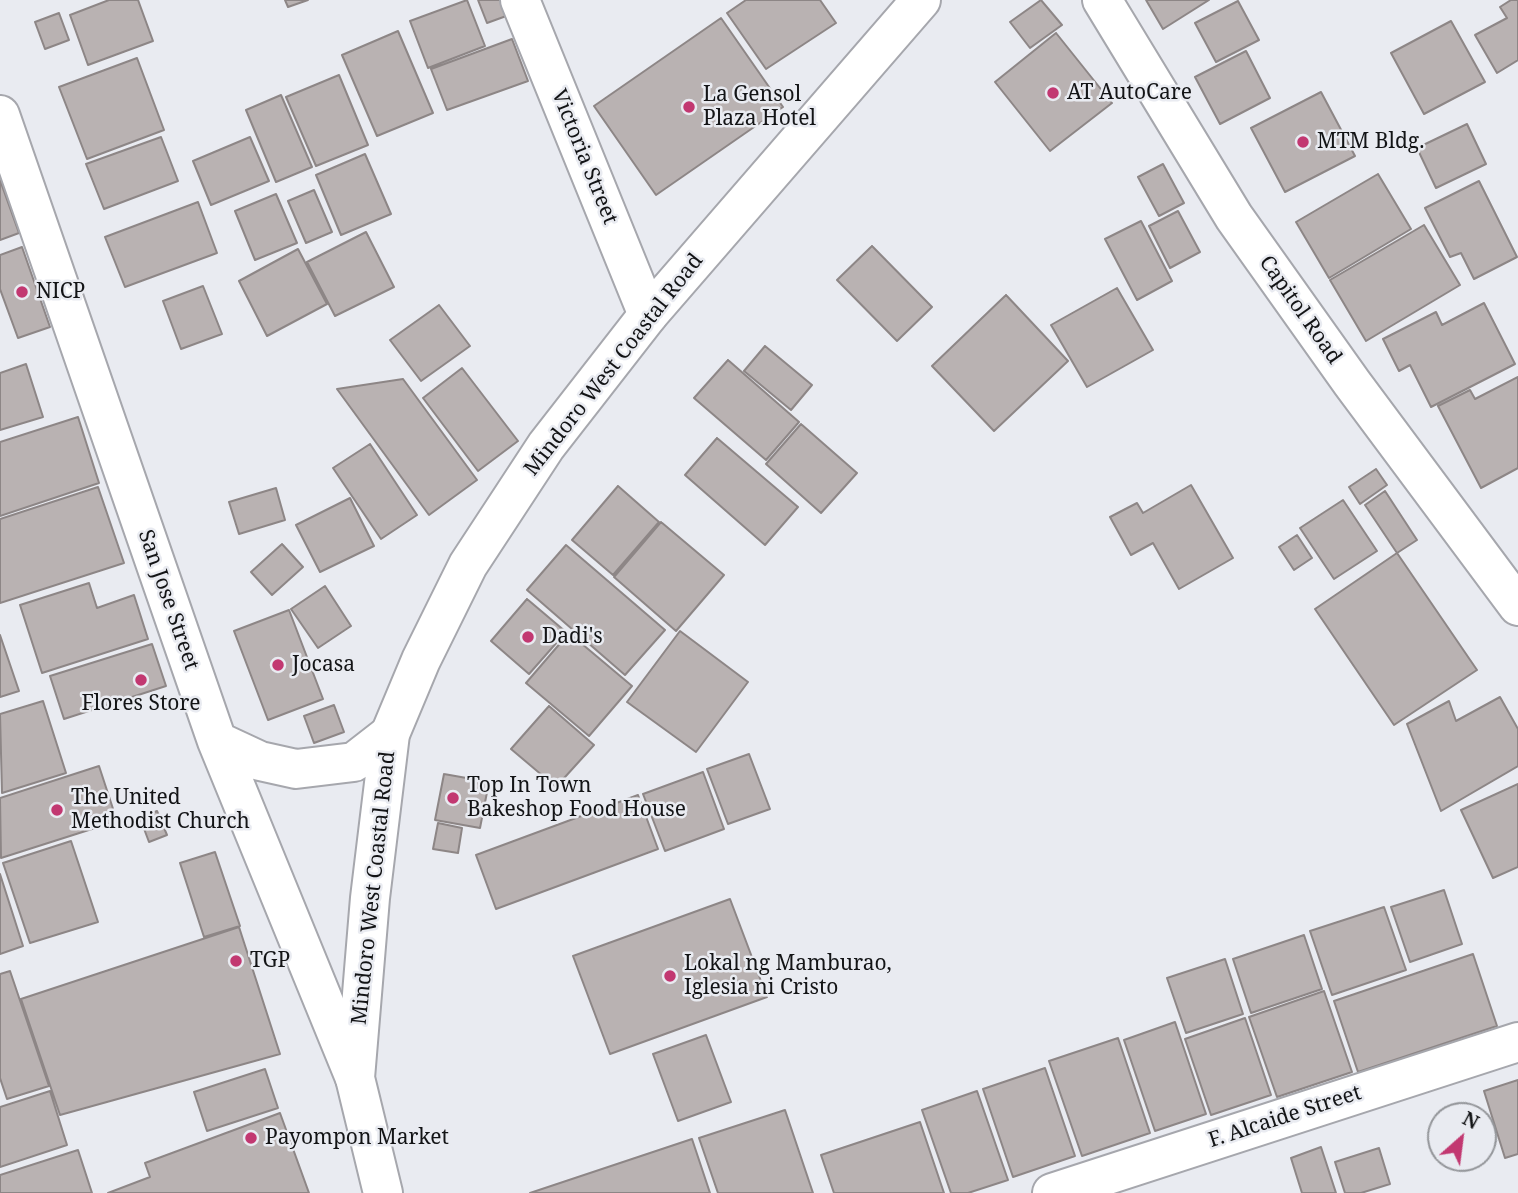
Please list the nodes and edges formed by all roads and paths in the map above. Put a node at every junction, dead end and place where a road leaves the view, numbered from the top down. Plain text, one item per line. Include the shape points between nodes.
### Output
1 (520, 0) edge
2 (921, 0) edge
3 (1102, 0) edge
4 (0, 115) edge
5 (648, 315) junction
6 (1518, 606) edge
7 (390, 734) junction
8 (217, 741) junction
9 (1518, 1042) edge
10 (355, 1078) junction
11 (383, 1193) edge
12 (1052, 1193) edge

1 - 5 street, Victoria Street
2 - 5 street, Mindoro West Coastal Road
3 - 6 street, Capitol Road via 1234,217
4 - 8 street, San Jose Street
5 - 7 street, Mindoro West Coastal Road via 546,446 468,565
7 - 8 street via 354,762 296,769 260,761
7 - 10 street, Mindoro West Coastal Road
8 - 10 street, San Jose Street
9 - 12 street, F. Alcaide Street
10 - 11 street, Mindoro West Coastal Road

